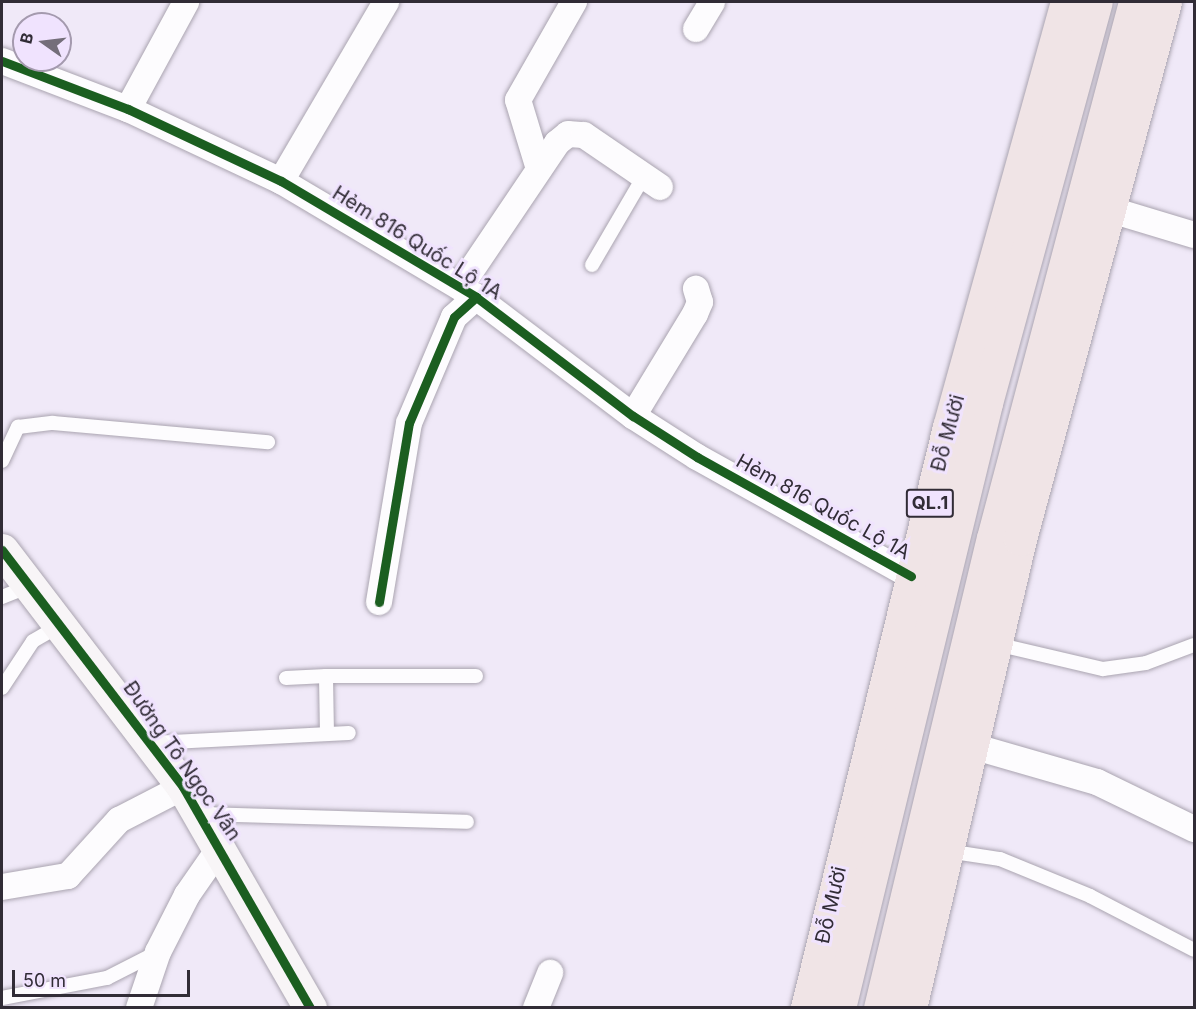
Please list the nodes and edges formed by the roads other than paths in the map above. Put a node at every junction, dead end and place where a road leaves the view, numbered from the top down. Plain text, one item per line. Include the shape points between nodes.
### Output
1 (186, 2) edge
2 (386, 2) edge
3 (574, 2) edge
4 (712, 2) edge
5 (1067, 2) edge
6 (1096, 2) edge
7 (1135, 2) edge
8 (1165, 2) edge
9 (696, 29) dead end
10 (2, 61) edge
11 (128, 109) junction
12 (539, 169) junction
13 (281, 181) junction
14 (652, 182) joint
15 (1094, 205) junction
16 (1194, 235) edge
17 (592, 265) dead end
18 (696, 289) dead end
19 (468, 292) junction
20 (633, 416) junction
21 (268, 442) dead end
22 (2, 461) edge
23 (2, 550) edge
24 (911, 576) junction
25 (15, 591) edge
26 (379, 602) dead end
27 (61, 625) junction
28 (996, 644) junction
29 (1194, 645) edge
30 (326, 676) junction
31 (476, 676) dead end
32 (286, 678) dead end
33 (2, 688) edge
34 (350, 733) dead end
35 (327, 734) junction
36 (152, 743) junction
37 (972, 746) junction
38 (183, 787) junction
39 (201, 814) junction
40 (466, 822) dead end
41 (1194, 828) edge
42 (221, 846) junction
43 (946, 851) junction
44 (2, 887) edge
45 (1194, 950) edge
46 (158, 952) junction
47 (550, 973) dead end
48 (2, 998) edge
49 (139, 1008) edge
50 (310, 1008) edge
51 (536, 1008) edge
52 (807, 1008) edge
53 (839, 1008) edge
54 (880, 1008) edge
55 (910, 1008) edge

1 - 11 street
2 - 13 street
3 - 12 street via 518,100
4 - 9 street
5 - 24 highway, Đỗ Mười / QL.1
6 - 53 highway, Đỗ Mười / QL.1 via 986,403
7 - 15 highway
8 - 15 highway
10 - 11 street, Hẻm 816 Quốc Lộ 1A
11 - 13 street, Hẻm 816 Quốc Lộ 1A
12 - 14 street via 562,139 584,135
12 - 19 street
13 - 19 street, Hẻm 816 Quốc Lộ 1A
14 - 17 lane
15 - 16 street
15 - 28 highway
15 - 54 highway via 993,538
18 - 20 street via 700,302 695,314
19 - 20 street, Hẻm 816 Quốc Lộ 1A
19 - 26 street via 409,423
20 - 24 street, Hẻm 816 Quốc Lộ 1A via 762,495
21 - 22 lane via 53,423 18,427
23 - 25 street, Đường Tô Ngọc Vân
24 - 52 highway, Đỗ Mười / QL.1
25 - 27 street, Đường Tô Ngọc Vân
27 - 33 lane via 33,641
27 - 36 street, Đường Tô Ngọc Vân
28 - 29 lane via 1102,669 1146,663
28 - 37 highway
30 - 31 lane
30 - 32 lane
30 - 35 lane
34 - 35 lane
35 - 36 lane
36 - 38 street, Đường Tô Ngọc Vân
37 - 41 street via 1097,782
37 - 43 highway
38 - 39 street, Đường Tô Ngọc Vân
38 - 44 street via 119,820 68,876
39 - 40 lane
39 - 42 street, Đường Tô Ngọc Vân
42 - 46 street via 188,895
42 - 50 street, Đường Tô Ngọc Vân
43 - 45 lane via 1020,867 1090,896
43 - 55 highway
46 - 48 lane via 107,978
46 - 49 street
47 - 51 street

